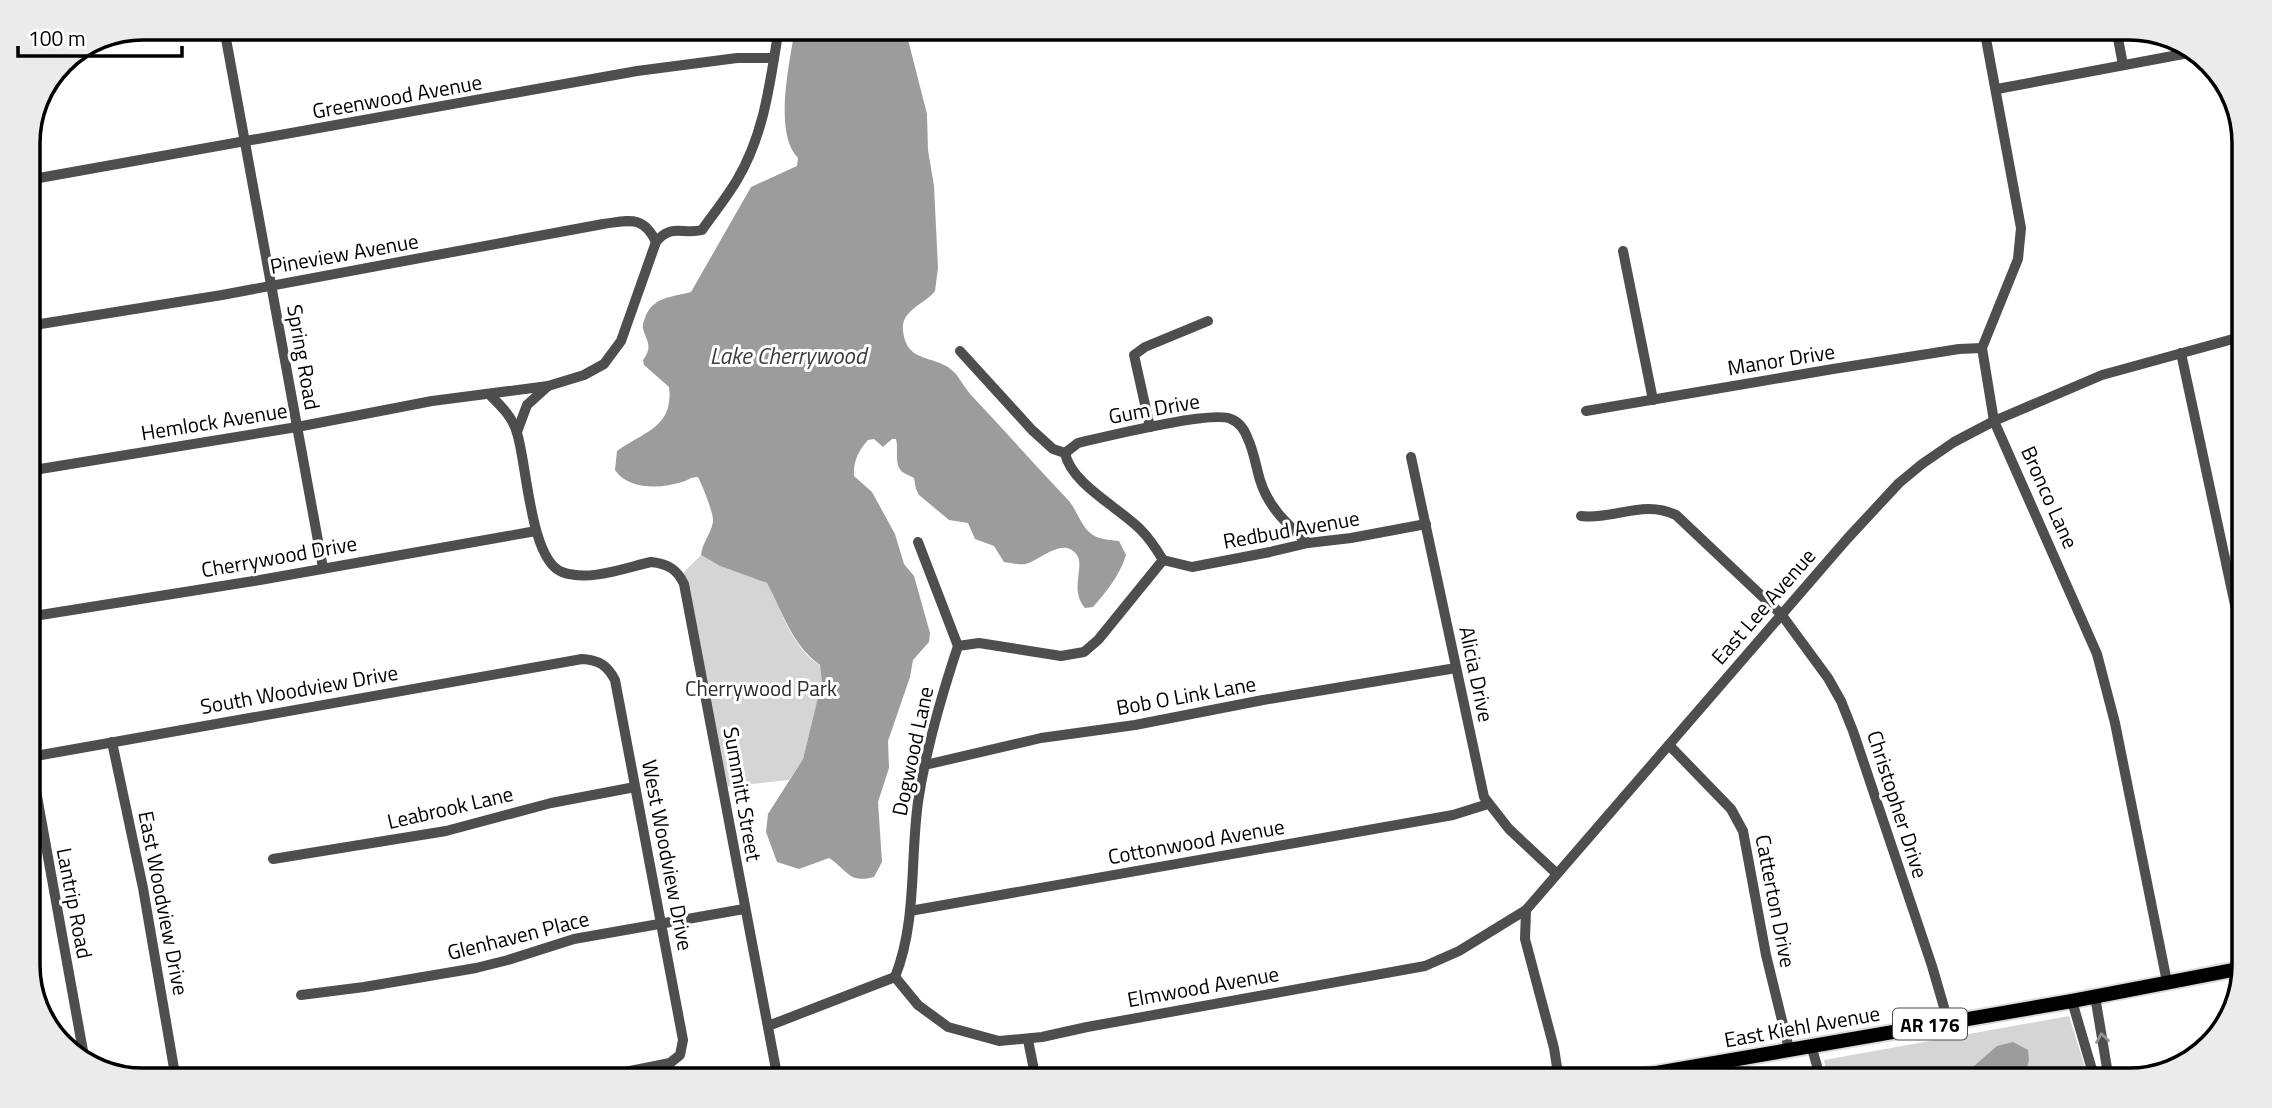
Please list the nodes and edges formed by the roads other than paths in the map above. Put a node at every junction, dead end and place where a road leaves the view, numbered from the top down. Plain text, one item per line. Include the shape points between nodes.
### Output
1 (226, 40) edge
2 (777, 40) edge
3 (1987, 40) edge
4 (2118, 40) edge
5 (2180, 55) edge
6 (774, 58) junction
7 (2123, 65) junction
8 (1997, 89) junction
9 (244, 142) junction
10 (40, 178) edge
11 (656, 242) junction
12 (1623, 251) dead end
13 (271, 285) junction
14 (1208, 321) dead end
15 (40, 324) edge
16 (2232, 339) edge
17 (1982, 348) junction
18 (960, 351) dead end
19 (2181, 353) junction
20 (548, 386) junction
21 (489, 394) junction
22 (1653, 400) junction
23 (1586, 411) dead end
24 (1994, 421) junction
25 (297, 427) junction
26 (1150, 427) junction
27 (517, 432) junction
28 (1065, 453) junction
29 (1412, 457) dead end
30 (40, 469) edge
31 (1581, 516) dead end
32 (1426, 524) junction
33 (536, 531) junction
34 (918, 542) dead end
35 (1308, 543) junction
36 (1163, 561) junction
37 (323, 568) junction
38 (2232, 591) edge
39 (1781, 614) junction
40 (40, 616) edge
41 (958, 646) junction
42 (574, 660) joint
43 (1456, 668) junction
44 (112, 742) junction
45 (1669, 745) junction
46 (40, 752) edge
47 (925, 765) junction
48 (635, 787) junction
49 (1488, 804) junction
50 (40, 814) edge
51 (273, 859) dead end
52 (1556, 873) junction
53 (744, 909) junction
54 (1526, 909) junction
55 (910, 911) junction
56 (661, 925) junction
57 (2231, 970) edge
58 (895, 977) junction
59 (2167, 982) junction
60 (301, 995) dead end
61 (2095, 996) junction
62 (2072, 1001) junction
63 (1948, 1021) junction
64 (768, 1026) junction
65 (1028, 1040) junction
66 (1811, 1045) junction
67 (82, 1047) edge
68 (1789, 1049) junction
69 (175, 1068) edge
70 (646, 1068) edge
71 (776, 1068) edge
72 (1034, 1068) edge
73 (1557, 1068) edge
74 (1715, 1068) edge
75 (1818, 1068) edge
76 (2092, 1068) edge
77 (2107, 1068) edge

1 - 9 street, Spring Road
2 - 6 street
3 - 8 street
4 - 7 street
5 - 7 street
6 - 9 street, Greenwood Avenue via 737,58 626,73
6 - 11 street via 765,111 736,182 702,230 663,233
7 - 8 street
8 - 17 street via 2020,216 2021,246
9 - 10 street, Greenwood Avenue
9 - 13 street, Spring Road
11 - 13 street, Pineview Avenue via 640,222 603,224
11 - 20 street, Hemlock Avenue via 612,355 599,368
12 - 22 street
13 - 15 street, Pineview Avenue
13 - 25 street, Spring Road
14 - 26 street via 1134,355
16 - 19 street, East Lee Avenue
17 - 22 street, Manor Drive
17 - 24 street, Bronco Lane
18 - 28 street via 1032,430 1053,449
19 - 24 street, East Lee Avenue via 2102,374
19 - 38 street
20 - 21 street, Hemlock Avenue
20 - 27 street via 527,405
21 - 25 street, Hemlock Avenue
21 - 27 street
22 - 23 street, Manor Drive
24 - 39 street, East Lee Avenue via 1954,442 1899,483
24 - 59 street, Bronco Lane via 2098,654
25 - 30 street, Hemlock Avenue
25 - 37 street, Spring Road
26 - 28 street, Gum Drive via 1079,443
26 - 35 street, Gum Drive via 1214,417 1241,426 1274,510
27 - 33 street
28 - 36 street via 1069,465 1087,485 1140,529
29 - 32 street, Alicia Drive
31 - 39 street, Christopher Drive via 1597,518 1640,508 1676,515
32 - 35 street, Redbud Avenue
32 - 43 street, Alicia Drive
33 - 37 street, Cherrywood Drive
33 - 53 street, Summitt Street via 543,554 563,572 588,575 652,562 674,569 684,584
34 - 41 street
35 - 36 street, Redbud Avenue via 1192,567
36 - 41 street via 1084,652 1061,656 979,643
37 - 40 street, Cherrywood Drive
39 - 45 street, East Lee Avenue
39 - 63 street, Christopher Drive via 1828,678 1849,721
41 - 47 street, Dogwood Lane
42 - 44 street, South Woodview Drive
42 - 48 street, West Woodview Drive via 601,662 615,680
43 - 47 street, Bob O Link Lane via 1041,738
43 - 49 street, Alicia Drive
44 - 46 street, South Woodview Drive
44 - 69 street, East Woodview Drive
45 - 52 street, East Lee Avenue
45 - 68 street, Catterton Drive via 1731,809 1743,831
47 - 55 street, Dogwood Lane
48 - 51 street, Leabrook Lane via 446,831
48 - 56 street, West Woodview Drive
49 - 52 street, Alicia Drive
49 - 55 street, Cottonwood Avenue via 1442,817
50 - 67 street, Lantrip Road
52 - 54 street, East Lee Avenue
53 - 56 street, Glenhaven Place
53 - 64 street, Summitt Street
54 - 65 street, Elmwood Avenue via 1459,951 1425,966
54 - 73 street via 1525,939
55 - 58 street, Dogwood Lane
56 - 60 street, Glenhaven Place via 555,944 476,968
56 - 70 street, West Woodview Drive via 682,1050 675,1060
57 - 59 main road, East Kiehl Avenue / AR 176
58 - 64 street
58 - 65 street, Elmwood Avenue via 918,1005 948,1027 999,1041
59 - 61 main road, East Kiehl Avenue / AR 176
61 - 62 main road, East Kiehl Avenue / AR 176
77 -> 61 street
62 - 63 main road, East Kiehl Avenue / AR 176
62 - 76 street
63 - 66 main road, East Kiehl Avenue / AR 176
64 - 71 street, Summitt Street
65 - 72 street
66 - 68 main road, East Kiehl Avenue / AR 176
66 - 75 street
68 - 74 main road, East Kiehl Avenue / AR 176

